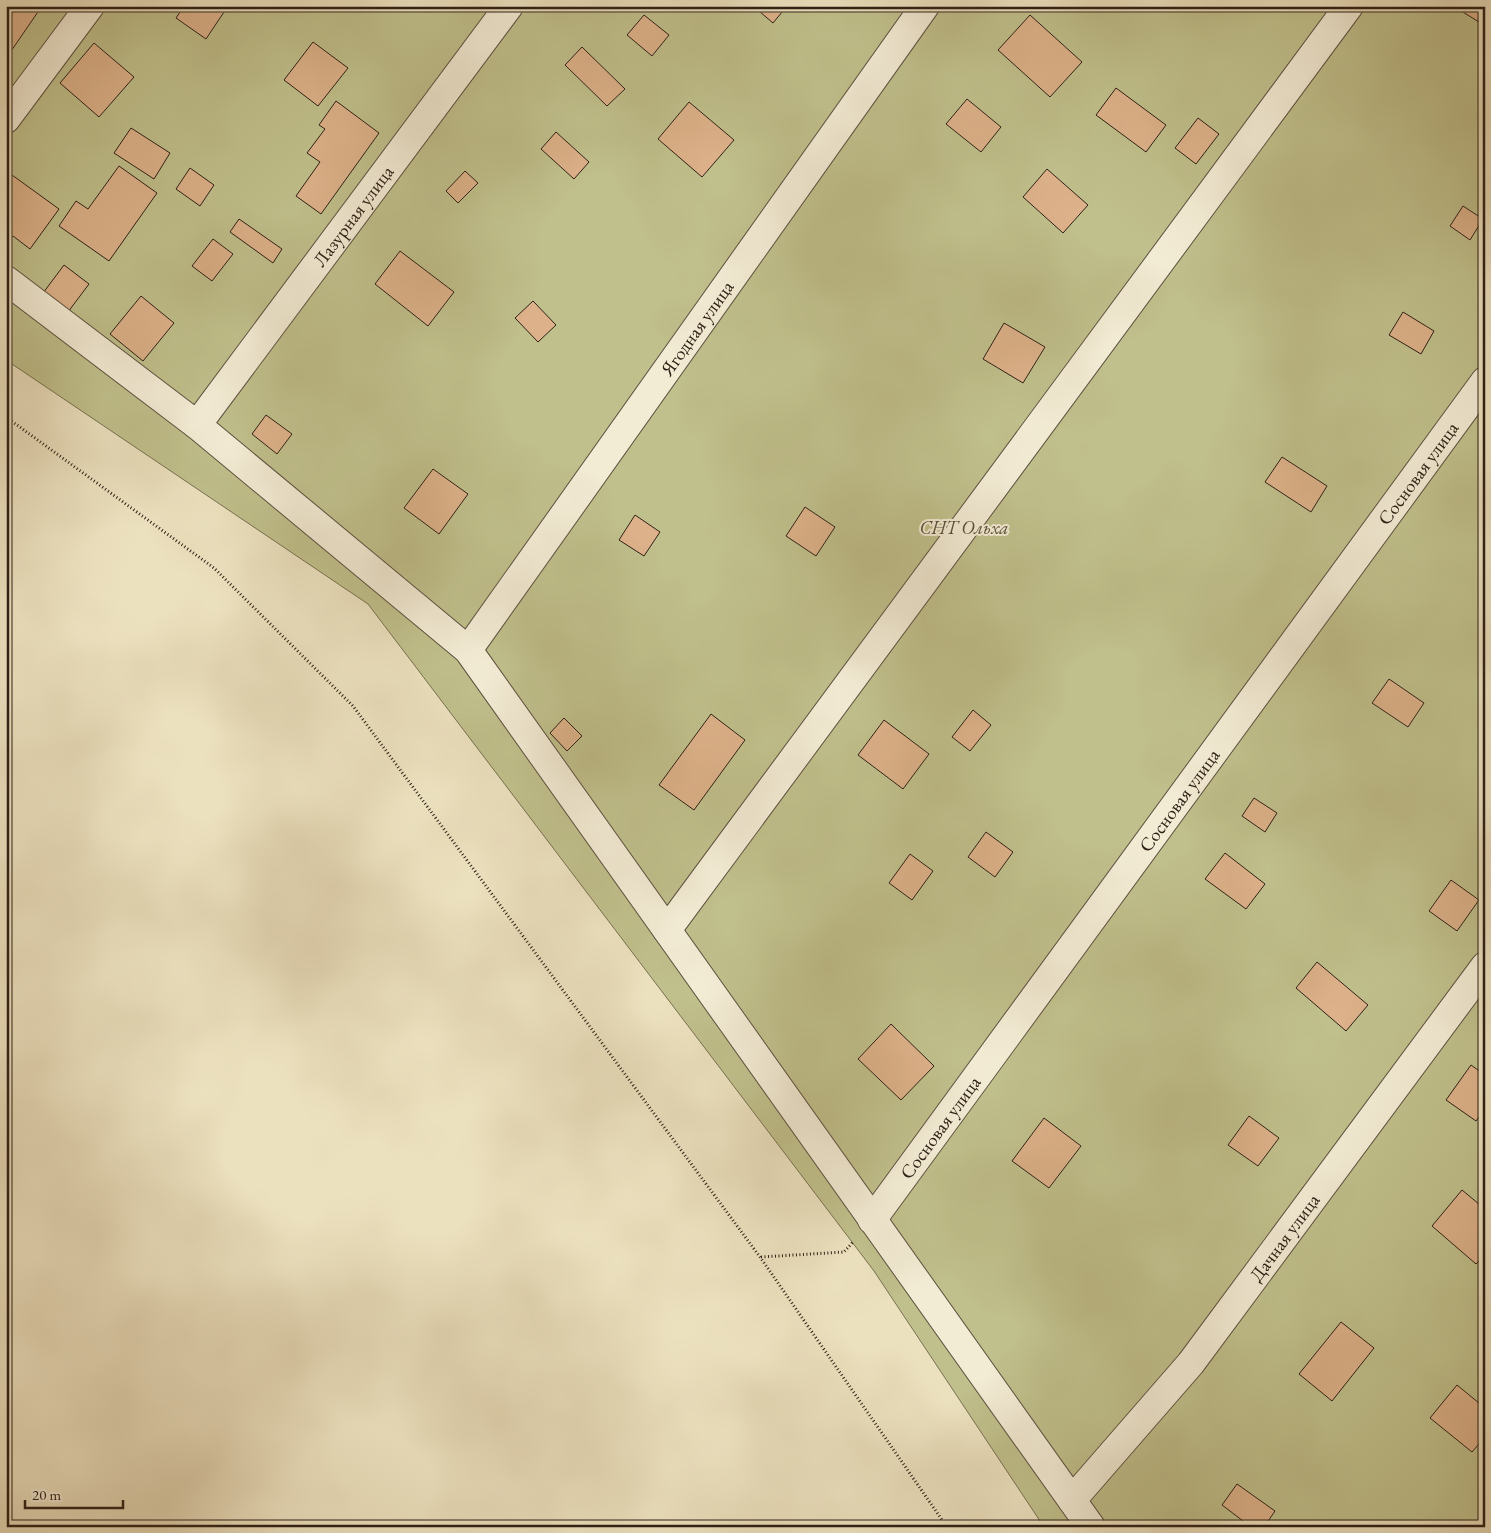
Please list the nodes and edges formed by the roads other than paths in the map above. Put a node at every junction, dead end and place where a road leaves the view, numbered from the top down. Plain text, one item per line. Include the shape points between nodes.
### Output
1 (90, 6) edge
2 (508, 6) edge
3 (925, 6) edge
4 (1349, 6) edge
5 (6, 119) edge
6 (6, 280) edge
7 (1485, 380) edge
8 (197, 425) junction
9 (468, 650) junction
10 (666, 930) junction
11 (1485, 966) edge
12 (872, 1220) junction
13 (1072, 1500) junction
14 (1091, 1527) edge

1 - 5 street
2 - 8 street, Лазурная улица
3 - 9 street, Ягодная улица
4 - 10 street
6 - 8 street
7 - 12 street, Сосновая улица
8 - 9 street
9 - 10 street
10 - 12 street
11 - 13 street, Дачная улица via 1191,1363
12 - 13 street
13 - 14 street

